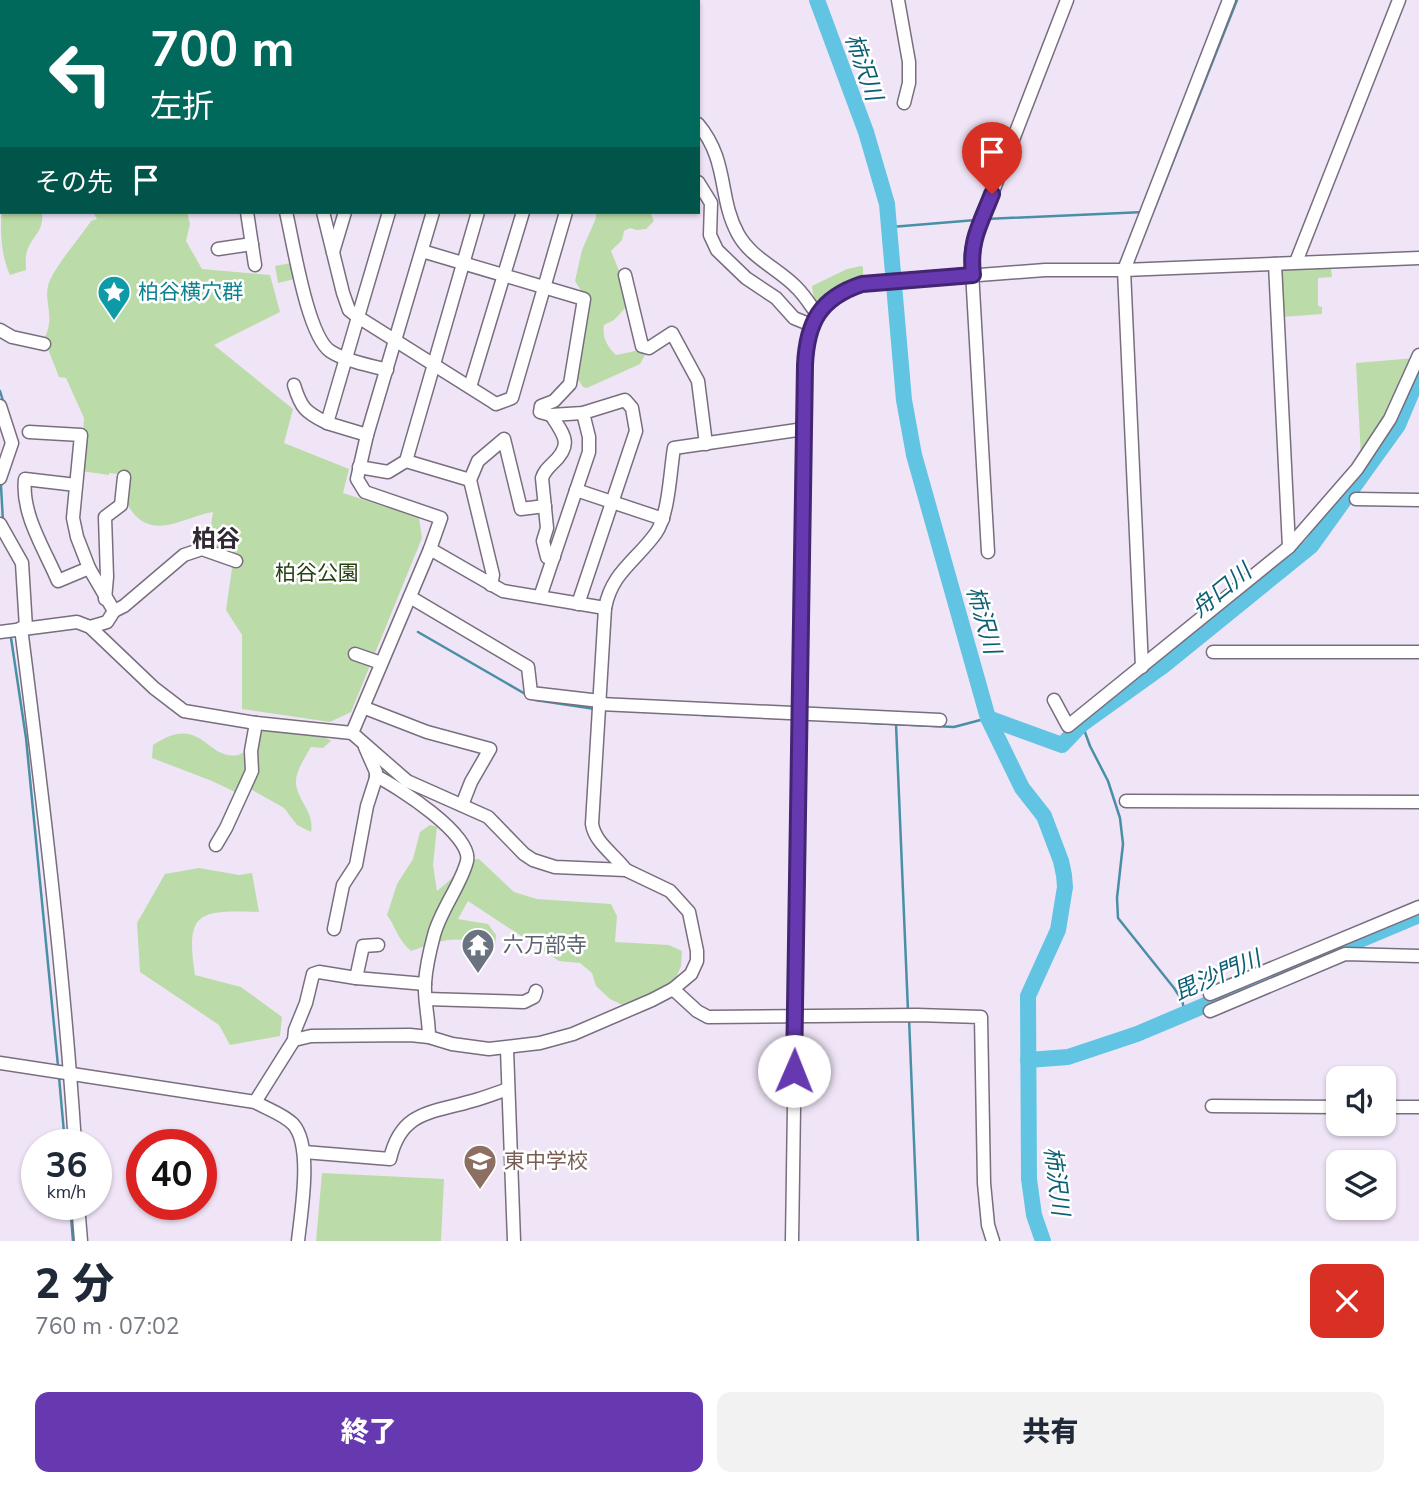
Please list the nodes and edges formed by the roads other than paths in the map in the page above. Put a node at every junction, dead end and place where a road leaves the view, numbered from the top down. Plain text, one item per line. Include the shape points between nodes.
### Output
1 (898, 0) edge
2 (1067, 0) edge
3 (1229, 0) edge
4 (1399, 0) edge
5 (904, 103) dead end
6 (700, 127) edge
7 (700, 185) edge
8 (247, 214) edge
9 (286, 214) edge
10 (324, 214) edge
11 (344, 214) edge
12 (388, 214) edge
13 (431, 214) edge
14 (477, 214) edge
15 (522, 214) edge
16 (565, 214) edge
17 (252, 244) junction
18 (218, 249) dead end
19 (422, 251) junction
20 (333, 252) junction
21 (1419, 258) edge
22 (1296, 262) junction
23 (463, 263) junction
24 (1275, 264) junction
25 (255, 265) dead end
26 (1124, 270) junction
27 (503, 275) junction
28 (625, 275) dead end
29 (973, 275) junction
30 (545, 286) junction
31 (358, 317) junction
32 (814, 319) junction
33 (0, 330) edge
34 (395, 341) junction
35 (44, 344) dead end
36 (1419, 355) edge
37 (345, 357) junction
38 (434, 365) junction
39 (387, 370) junction
40 (294, 385) dead end
41 (470, 387) junction
42 (0, 406) edge
43 (583, 413) junction
44 (551, 415) junction
45 (327, 423) junction
46 (804, 429) junction
47 (29, 432) dead end
48 (368, 435) junction
49 (706, 444) junction
50 (406, 461) junction
51 (359, 467) junction
52 (124, 477) dead end
53 (0, 478) edge
54 (470, 481) junction
55 (76, 485) junction
56 (576, 490) junction
57 (1356, 499) dead end
58 (1419, 500) edge
59 (611, 502) junction
60 (545, 506) junction
61 (663, 519) junction
62 (0, 524) edge
63 (1289, 547) junction
64 (430, 549) junction
65 (988, 552) dead end
66 (554, 557) junction
67 (236, 561) dead end
68 (89, 568) junction
69 (491, 585) junction
70 (410, 597) junction
71 (540, 597) junction
72 (105, 599) junction
73 (578, 604) junction
74 (605, 608) junction
75 (114, 611) junction
76 (90, 627) junction
77 (23, 628) junction
78 (0, 632) edge
79 (1213, 652) dead end
80 (1419, 652) edge
81 (355, 654) dead end
82 (381, 663) junction
83 (1142, 667) junction
84 (1054, 700) dead end
85 (600, 702) junction
86 (365, 708) junction
87 (801, 714) junction
88 (940, 720) dead end
89 (256, 723) junction
90 (352, 733) junction
91 (363, 744) junction
92 (376, 776) junction
93 (1126, 801) dead end
94 (1419, 802) edge
95 (462, 805) junction
96 (216, 845) dead end
97 (626, 870) junction
98 (1419, 906) edge
99 (334, 929) dead end
100 (378, 945) dead end
101 (1419, 956) edge
102 (356, 978) junction
103 (425, 984) junction
104 (673, 989) junction
105 (536, 991) dead end
106 (1210, 993) dead end
107 (426, 999) junction
108 (1210, 1011) dead end
109 (795, 1015) junction
110 (429, 1037) junction
111 (294, 1041) junction
112 (507, 1049) junction
113 (0, 1063) edge
114 (67, 1073) junction
115 (509, 1089) junction
116 (255, 1102) junction
117 (1212, 1107) dead end
118 (1326, 1107) edge
119 (1396, 1107) edge
120 (1419, 1107) edge
121 (73, 1129) edge
122 (304, 1152) junction
123 (79, 1220) edge
124 (81, 1241) edge
125 (298, 1241) edge
126 (514, 1241) edge
127 (792, 1241) edge
128 (993, 1241) edge

1 - 5 street via 909,62
2 - 29 street via 973,243
3 - 26 street
4 - 22 street
6 - 32 street via 716,152 739,236 797,288
7 - 32 street via 711,203 710,235 717,250 794,318
8 - 17 street
9 - 37 street via 306,302 320,340
10 - 20 street
11 - 20 street
12 - 31 street
13 - 19 street
14 - 23 street
15 - 27 street
16 - 30 street
17 - 18 street
17 - 25 street
19 - 23 street
19 - 34 street
20 - 31 street via 349,310
21 - 22 street
22 - 24 street
23 - 27 street
23 - 38 street
24 - 26 street
24 - 63 street
26 - 29 street
26 - 83 street
27 - 30 street
27 - 41 street
28 - 49 street via 642,346 649,348 672,333 698,381
29 - 32 street via 862,284 837,295
29 - 65 street
30 - 41 street via 512,398 496,404
30 - 44 street via 584,299 570,383 540,409
31 - 34 street
31 - 37 street
32 - 46 street via 806,348
33 - 35 street
34 - 38 street
34 - 39 street
36 - 63 street via 1390,419 1357,469
37 - 39 street
37 - 45 street
38 - 41 street
38 - 50 street
39 - 48 street
40 - 45 street via 300,404
42 - 53 street via 12,443
43 - 44 street
43 - 56 street via 590,444
43 - 59 street via 621,400 632,408 636,431
44 - 60 street via 564,435 565,446 543,475
45 - 48 street
46 - 49 street
46 - 87 street
47 - 55 street via 81,436
48 - 51 street
49 - 61 street via 674,448
50 - 51 street via 388,472
50 - 54 street
51 - 64 street via 357,479 365,492 441,518
52 - 72 street via 121,505 105,517
54 - 60 street via 478,461 504,439 521,509
54 - 69 street via 493,575
55 - 68 street via 73,518
55 - 68 street via 25,480 23,493 58,581
56 - 59 street
56 - 66 street
57 - 58 street
59 - 61 street
59 - 73 street
60 - 66 street via 543,541 547,557
61 - 74 street via 657,532 620,572
62 - 77 street via 22,563
63 - 83 street
64 - 69 street
64 - 70 street
66 - 71 street
67 - 75 street via 202,549 184,555
68 - 72 street
69 - 71 street
70 - 82 street
70 - 85 street via 528,667 531,693
71 - 73 street
72 - 75 street
73 - 74 street
74 - 85 street
75 - 76 street via 107,622
76 - 77 street via 77,622
76 - 89 street via 153,688 184,710
77 - 78 street
77 - 114 street via 50,855
79 - 80 street
81 - 82 street
82 - 86 street
83 - 84 street via 1068,726
85 - 87 street
85 - 97 street via 593,832
86 - 90 street
86 - 95 street via 490,749
87 - 88 street
87 - 109 street
89 - 90 street
89 - 96 street via 252,771
90 - 91 street
91 - 92 street
91 - 95 street via 407,781
92 - 99 street via 356,865 343,885
92 - 103 street via 445,825 463,842 467,853 438,920
93 - 94 street
95 - 97 street via 488,817 524,855 543,865
97 - 104 street via 670,891 689,912 697,961 691,974
98 - 106 street
100 - 102 street via 363,946
101 - 108 street via 1345,954
102 - 103 street
102 - 111 street via 313,974
103 - 107 street
104 - 109 street via 708,1017
104 - 112 street via 573,1034
105 - 107 street via 524,1002
107 - 110 street
109 - 127 street
109 - 128 street via 981,1017 984,1183
110 - 111 street via 310,1036
110 - 112 street via 474,1048
111 - 116 street
112 - 115 street
113 - 114 street
114 - 116 street
114 - 121 street
115 - 122 street via 426,1112 405,1126 390,1159
115 - 126 street
116 - 122 street via 292,1124
117 - 118 street
119 - 120 street
122 - 125 street
123 - 124 street

